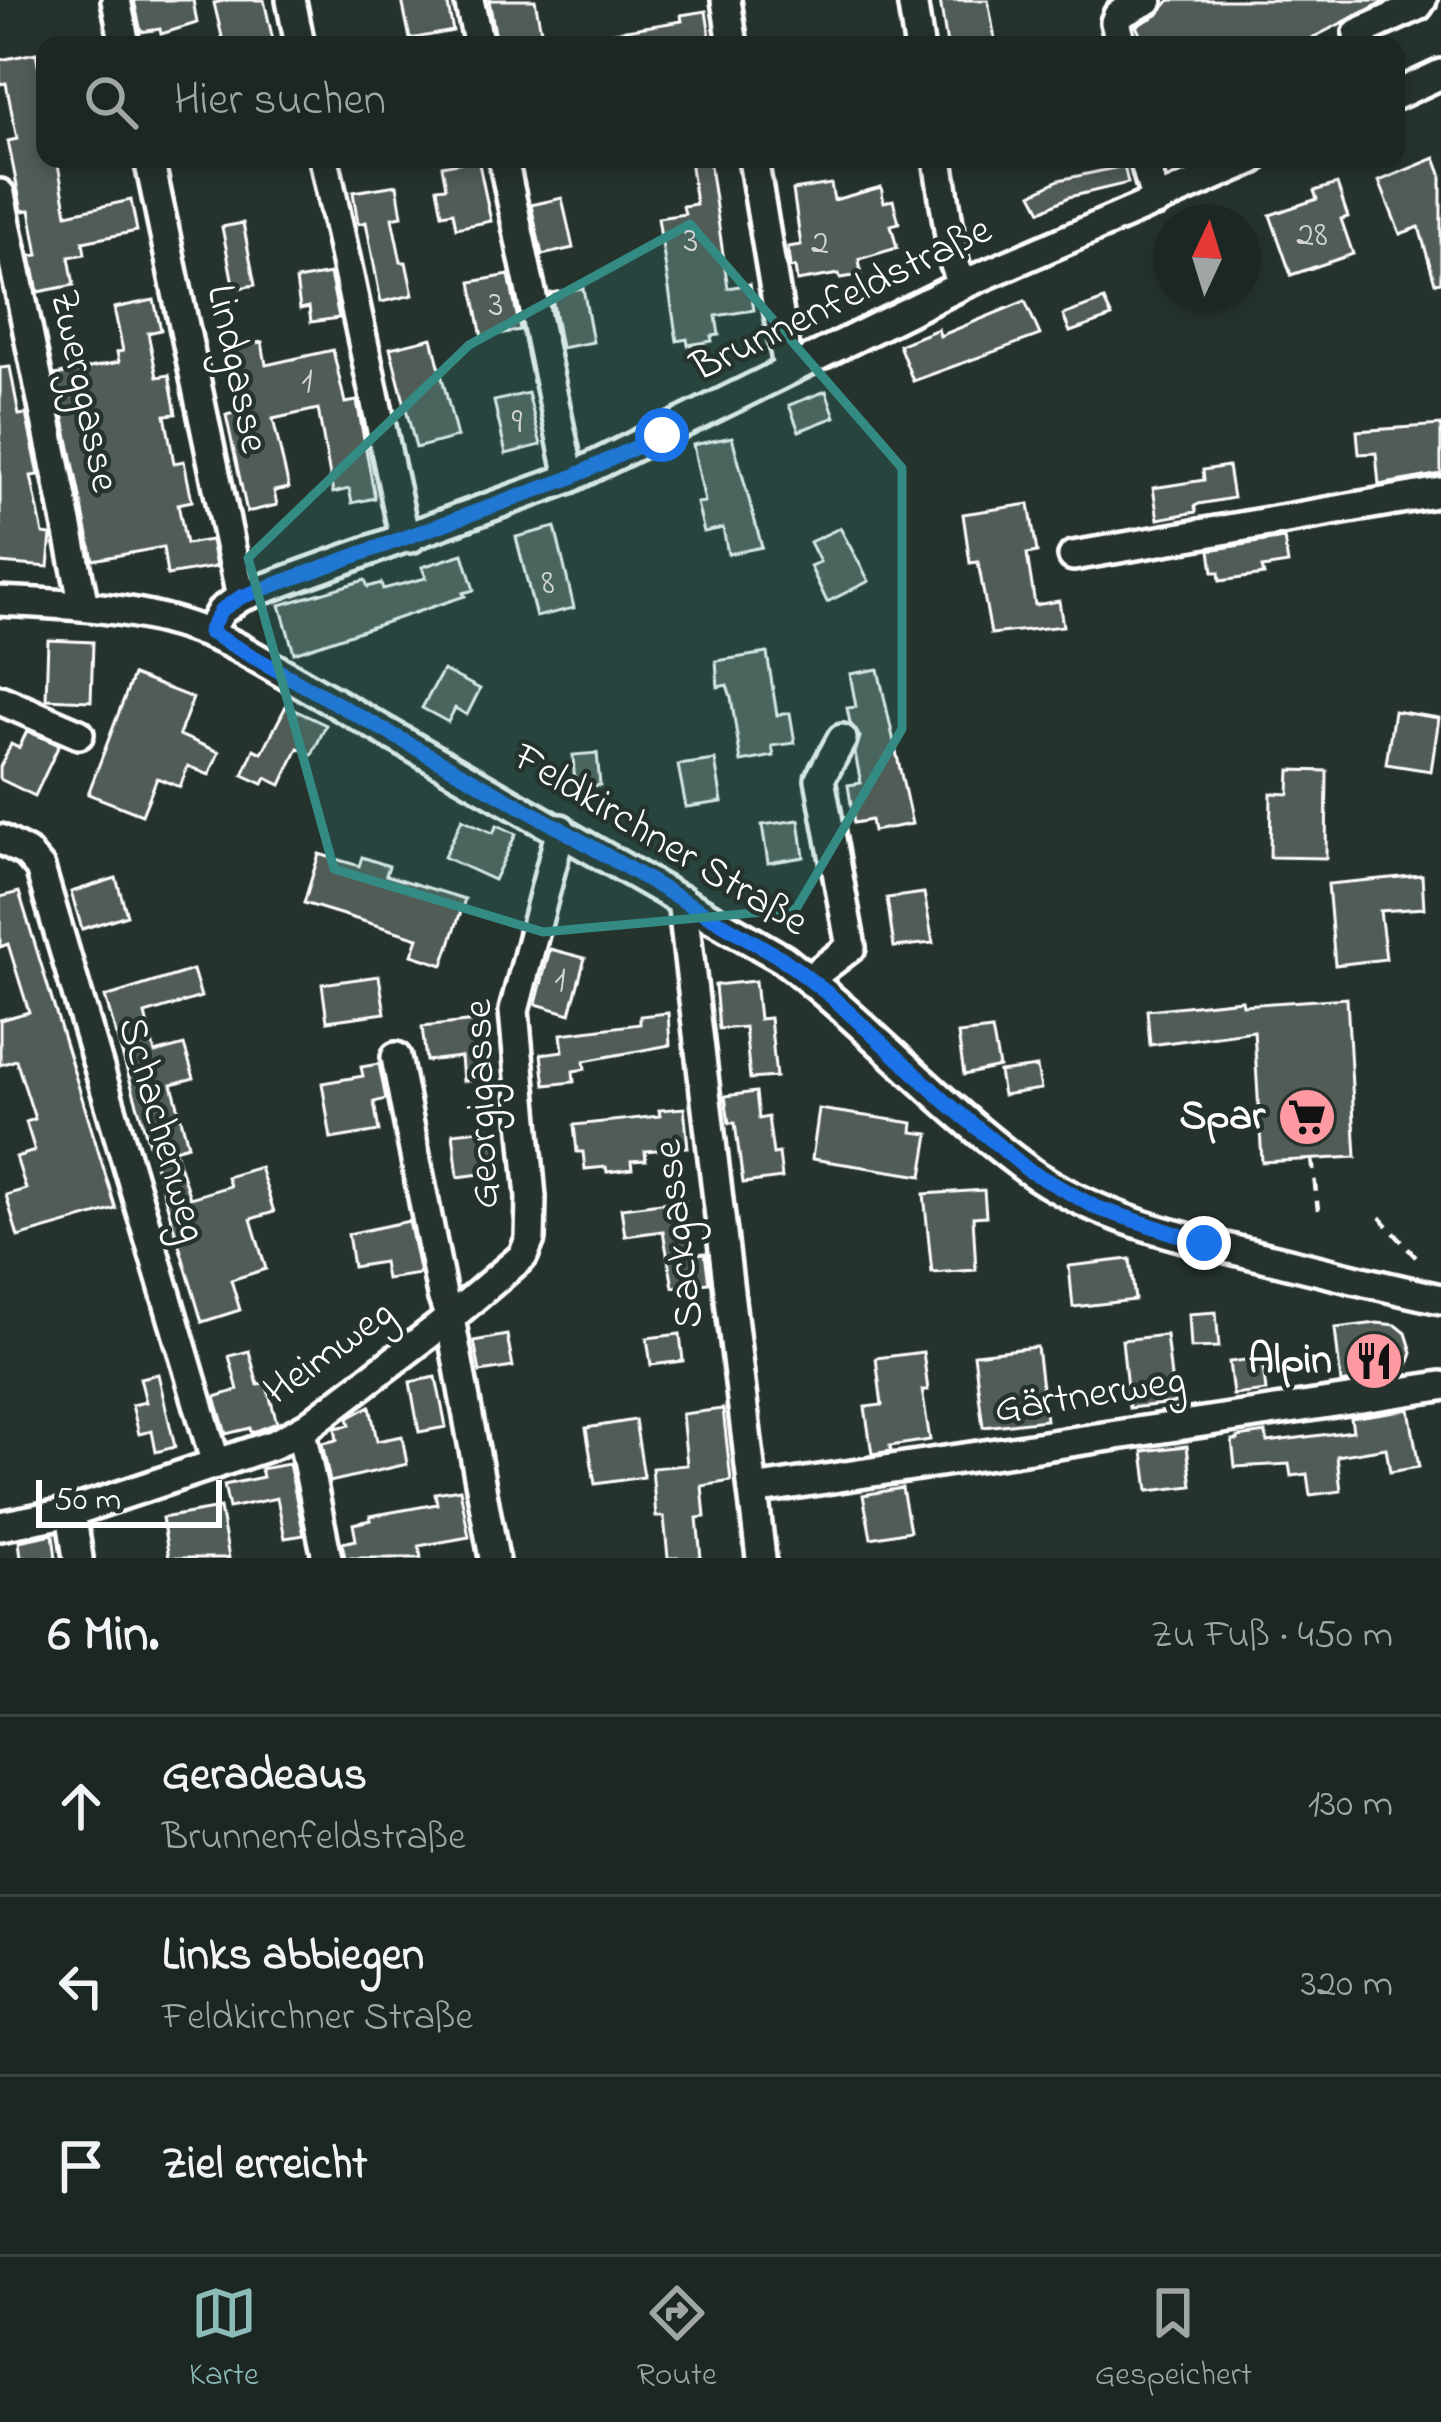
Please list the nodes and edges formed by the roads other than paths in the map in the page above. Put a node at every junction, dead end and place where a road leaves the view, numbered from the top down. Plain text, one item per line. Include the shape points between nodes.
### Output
1 (116, 0) edge
2 (291, 0) edge
3 (469, 0) edge
4 (725, 0) edge
5 (912, 0) edge
6 (1148, 0) edge
7 (1422, 0) edge
8 (1110, 7) edge
9 (123, 36) edge
10 (298, 36) edge
11 (477, 36) edge
12 (731, 36) edge
13 (918, 36) edge
14 (1119, 36) edge
15 (1360, 36) edge
16 (1441, 74) edge
17 (1405, 91) edge
18 (151, 168) edge
19 (326, 168) edge
20 (505, 168) edge
21 (755, 168) edge
22 (939, 168) edge
23 (1147, 168) edge
24 (1233, 168) edge
25 (0, 194) edge
26 (1156, 202) junction
27 (962, 285) junction
28 (788, 368) junction
29 (570, 478) junction
30 (1441, 492) edge
31 (411, 538) junction
32 (1073, 556) dead end
33 (241, 597) junction
34 (0, 601) edge
35 (84, 606) junction
36 (209, 632) junction
37 (0, 700) edge
38 (79, 734) dead end
39 (842, 739) dead end
40 (561, 829) junction
41 (0, 839) edge
42 (682, 900) junction
43 (809, 979) junction
44 (396, 1058) dead end
45 (1441, 1299) edge
46 (450, 1318) junction
47 (1441, 1386) edge
48 (301, 1431) junction
49 (216, 1464) junction
50 (753, 1490) junction
51 (71, 1512) junction
52 (0, 1526) edge
53 (77, 1558) edge
54 (327, 1558) edge
55 (494, 1558) edge
56 (761, 1558) edge

1 - 9 street
2 - 10 street
3 - 11 street
4 - 12 street
5 - 13 street
6 - 8 street
7 - 15 street
8 - 14 street
16 - 17 street
18 - 33 street, Lindgasse
19 - 31 street
20 - 29 street
21 - 28 street
22 - 27 street
23 - 26 street
24 - 26 street, Brunnenfeldstraße
25 - 35 street, Zwerggasse
26 - 27 street, Brunnenfeldstraße
27 - 28 street, Brunnenfeldstraße
28 - 29 street, Brunnenfeldstraße
29 - 31 street, Brunnenfeldstraße
30 - 32 street
31 - 33 street, Brunnenfeldstraße
33 - 36 street, Brunnenfeldstraße
34 - 35 street, Feldkirchner Straße
35 - 36 street, Feldkirchner Straße via 145,612
36 - 40 street, Feldkirchner Straße
37 - 38 street
39 - 43 street via 820,779 851,947
40 - 42 street, Feldkirchner Straße
40 - 46 street, Georgigasse via 514,1011 530,1239 524,1256
41 - 49 street, Schachenweg via 40,868
42 - 43 street, Feldkirchner Straße
42 - 50 street, Sackgasse
43 - 45 street, Feldkirchner Straße via 990,1140 1097,1208 1204,1243
44 - 46 street, Heimweg
46 - 48 street, Heimweg
46 - 55 street
47 - 50 street, Gärtnerweg
48 - 49 street, Heimweg
48 - 54 street
49 - 51 street, Heimweg
50 - 56 street, Sackgasse
51 - 52 street, Heimweg
51 - 53 street

